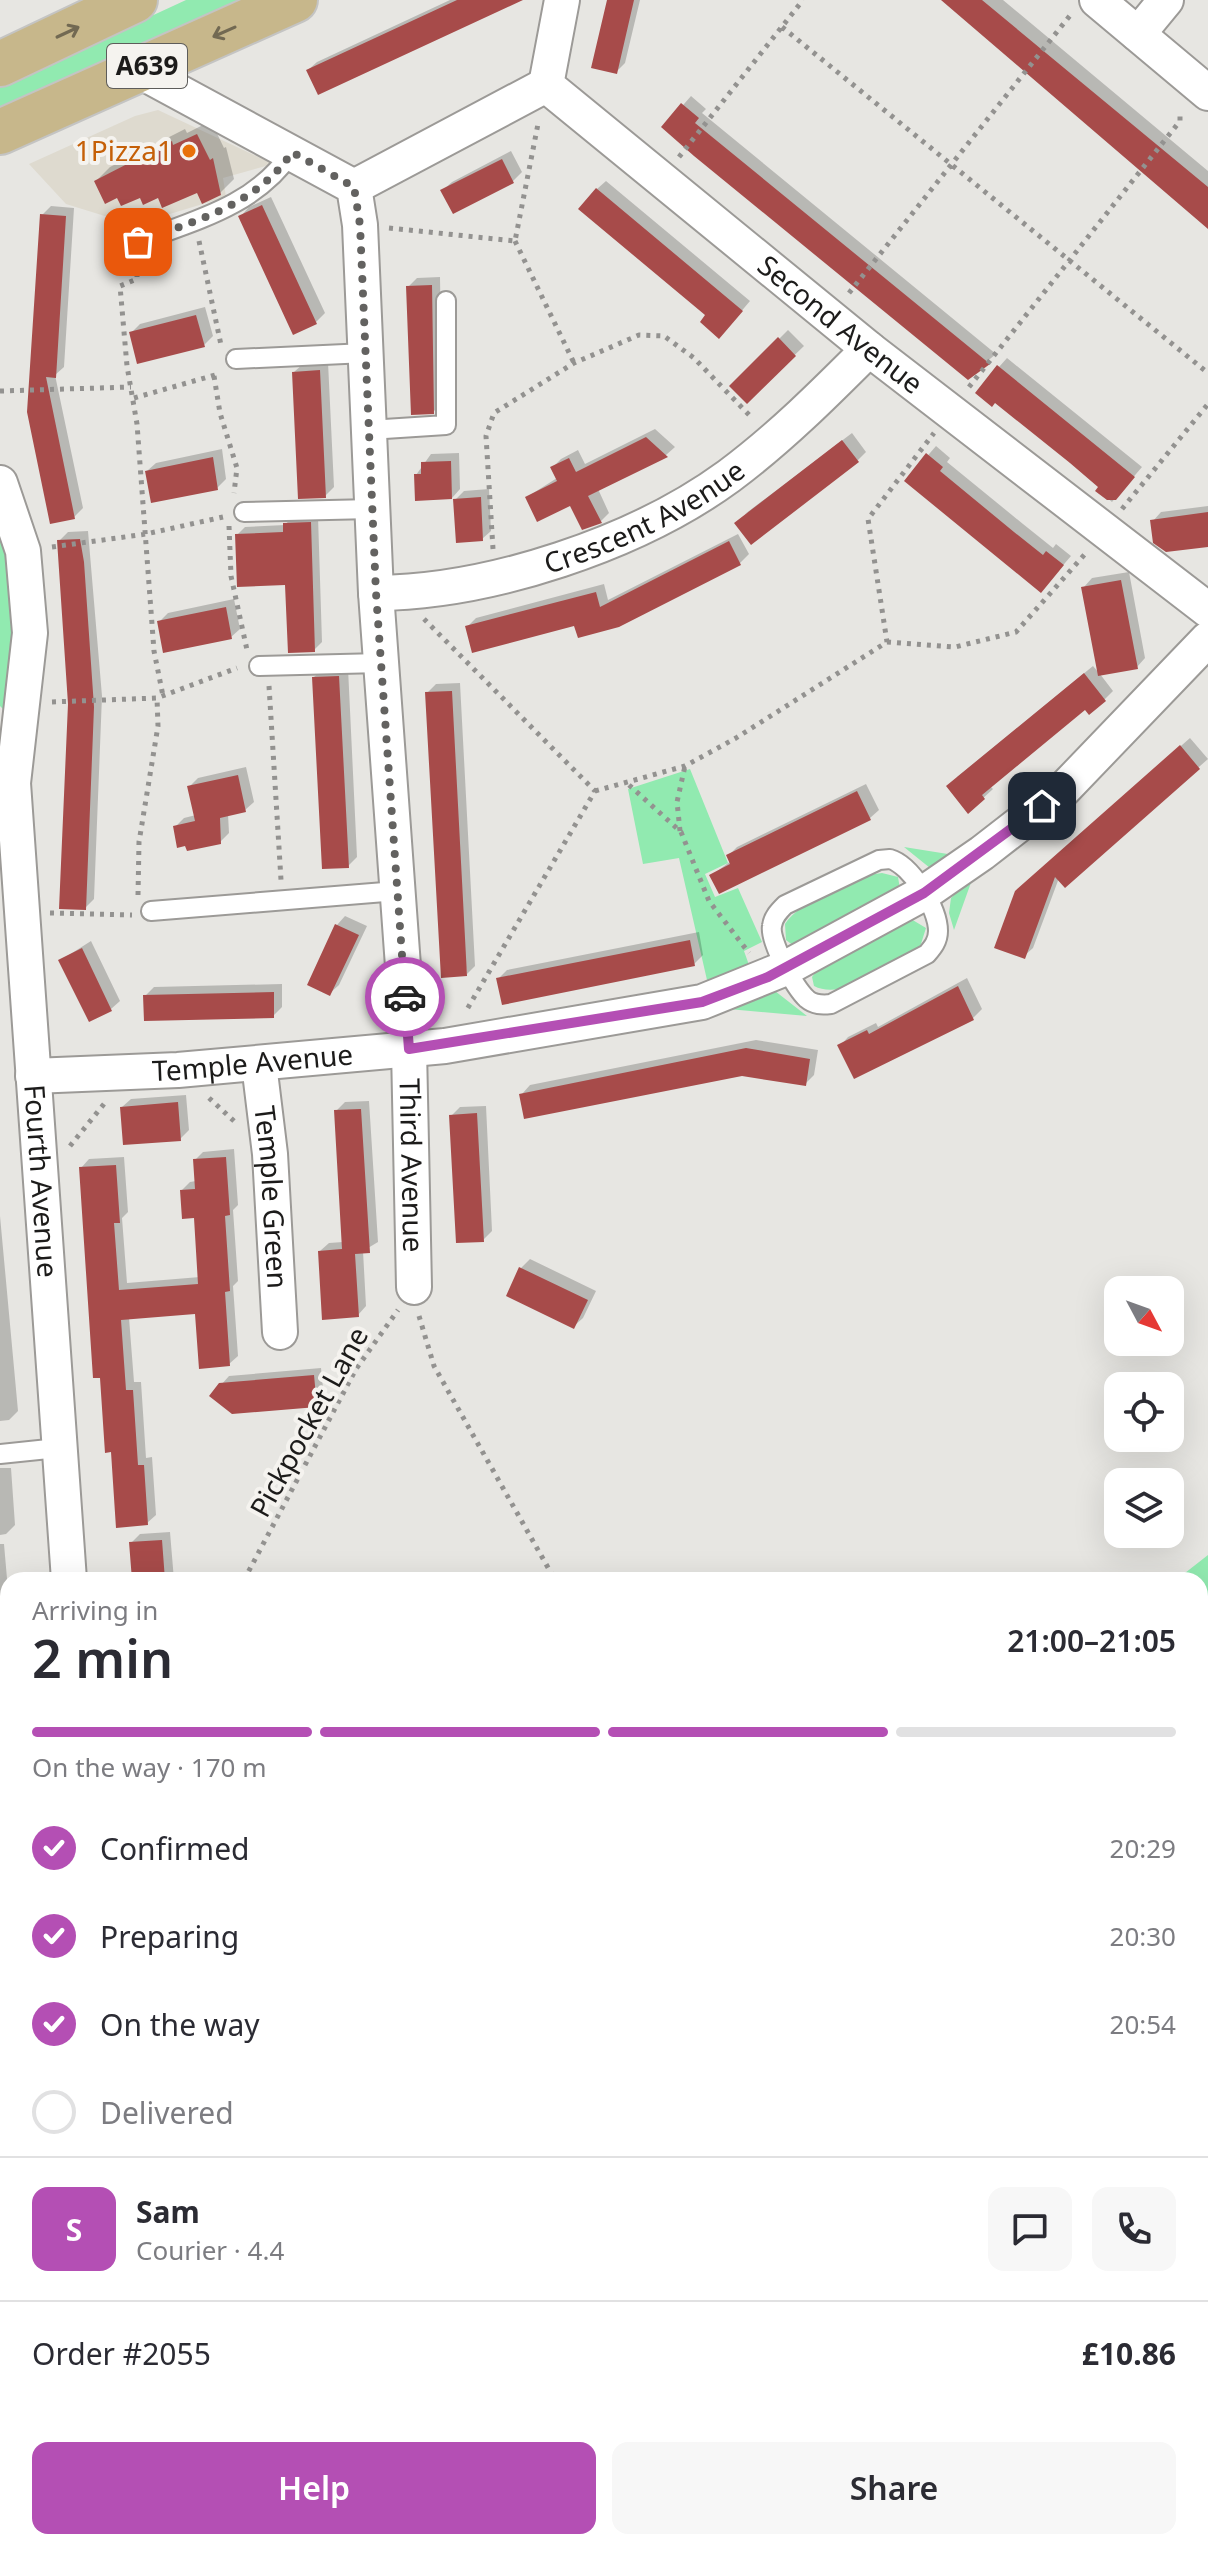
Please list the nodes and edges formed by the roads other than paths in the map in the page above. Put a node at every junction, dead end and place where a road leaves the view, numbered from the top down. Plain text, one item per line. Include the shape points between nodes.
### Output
1 (135, 0) edge
2 (295, 0) edge
3 (562, 0) edge
4 (1166, 0) edge
5 (1086, 6) edge
6 (1138, 34) junction
7 (0, 64) edge
8 (138, 70) junction
9 (546, 85) junction
10 (1208, 93) edge
11 (0, 132) edge
12 (292, 152) junction
13 (354, 187) junction
14 (138, 242) road end
15 (446, 301) dead end
16 (869, 349) junction
17 (366, 353) junction
18 (228, 364) road end
19 (369, 430) junction
20 (0, 483) edge
21 (372, 509) junction
22 (238, 513) road end
23 (387, 593) junction
24 (1208, 610) edge
25 (1208, 639) edge
26 (381, 663) junction
27 (263, 666) road end
28 (0, 746) edge
29 (13, 783) junction
30 (397, 891) junction
31 (924, 893) junction
32 (145, 913) road end
33 (777, 972) junction
34 (409, 1049) junction
35 (259, 1064) junction
36 (33, 1076) junction
37 (414, 1287) road end
38 (280, 1332) dead end
39 (58, 1448) junction
40 (0, 1454) edge
41 (68, 1572) edge

7 -> 1 main road, A639
2 -> 8 main road, A639
3 - 9 street
4 - 6 street
5 - 6 street
6 - 10 street
8 - 11 main road, A639
8 - 12 street
9 - 13 street
9 - 16 street, Second Avenue
12 - 13 street
12 - 14 lane via 257,191 231,207
13 - 17 street, Third Avenue
15 - 19 lane via 446,425
16 - 23 street, Crescent Avenue via 773,440 727,477 667,514 586,551 495,577
16 - 24 street, Second Avenue
17 - 18 lane
17 - 19 street, Third Avenue
19 - 21 street, Third Avenue
20 - 29 street, Fourth Avenue via 23,551 30,633
21 - 22 lane
21 - 23 street, Third Avenue
23 - 26 street, Third Avenue
25 - 31 street, Temple Avenue via 1062,791
26 - 27 lane
26 - 30 street, Third Avenue
28 - 29 street, Fourth Avenue
29 - 36 street, Fourth Avenue
30 - 32 lane
30 - 34 street, Third Avenue
31 - 33 street, Temple Avenue
31 - 33 lane via 900,862 879,860 785,905 771,926
31 - 33 lane via 939,931 927,954 831,1004 807,999
33 - 34 street, Temple Avenue via 702,1002
34 - 35 street, Temple Avenue
34 - 37 street, Third Avenue
35 - 36 street, Temple Avenue
35 - 38 street, Temple Green
36 - 39 street, Fourth Avenue
39 - 40 lane
39 - 41 street, Fourth Avenue

